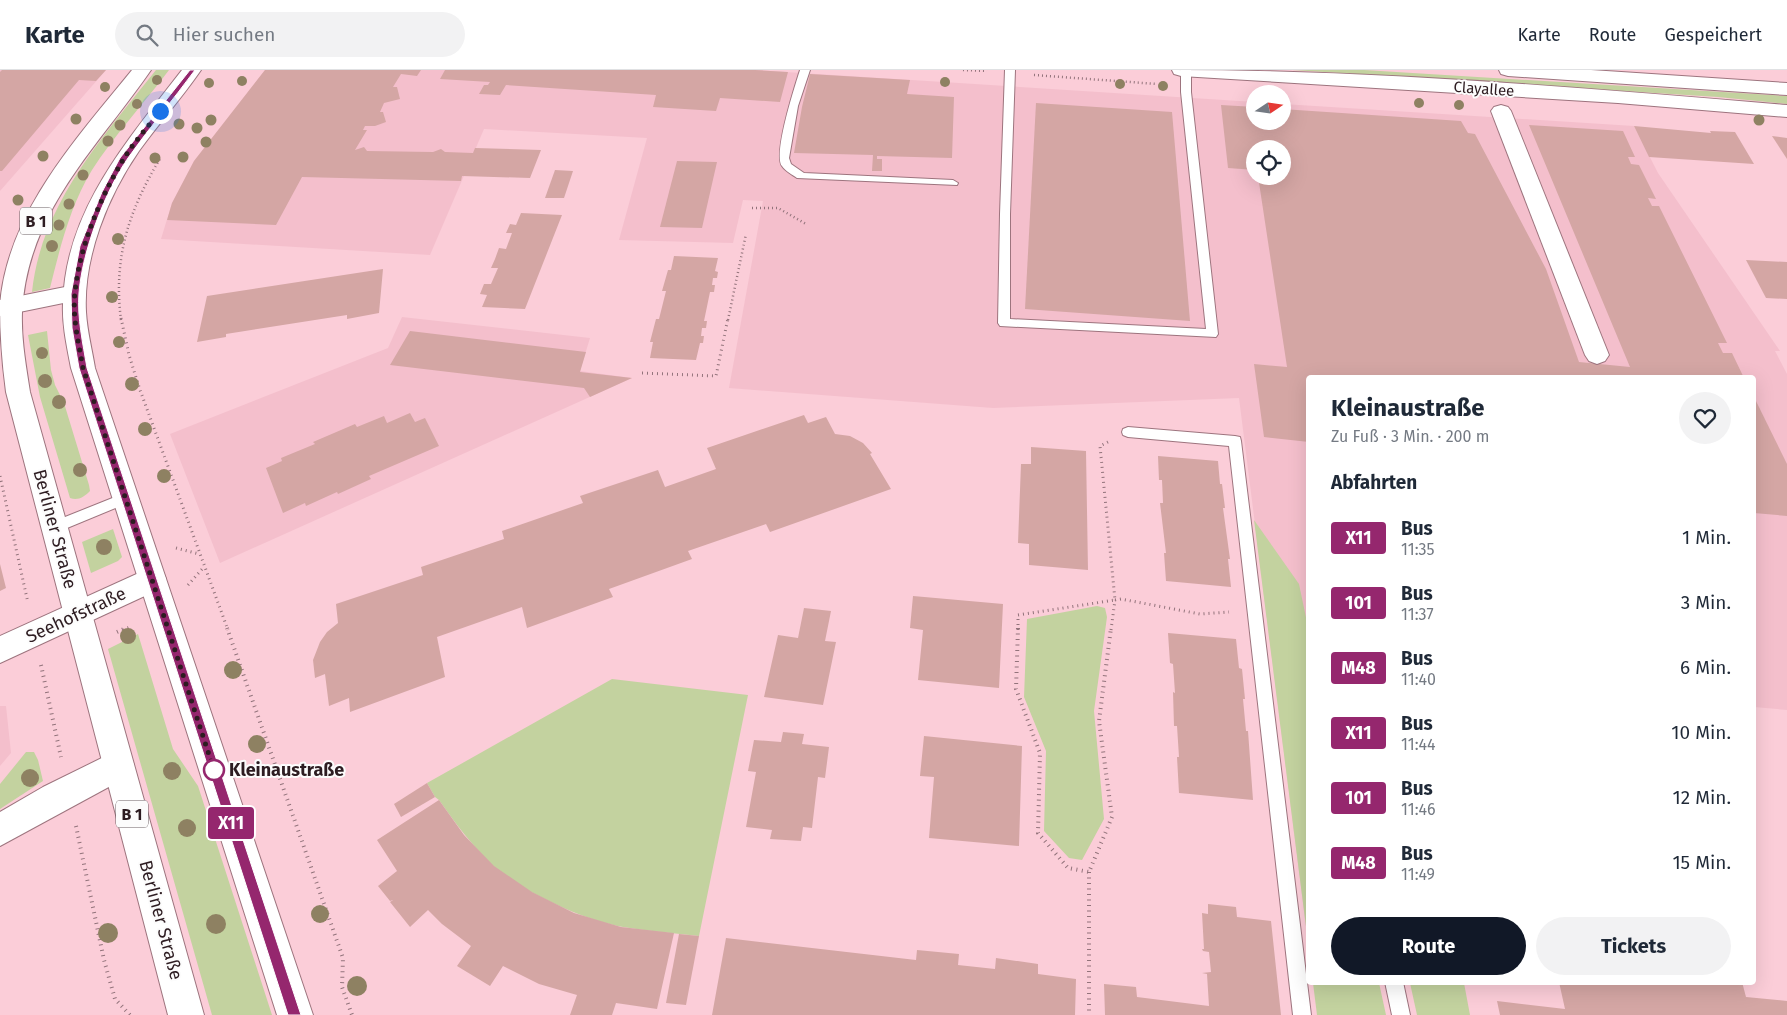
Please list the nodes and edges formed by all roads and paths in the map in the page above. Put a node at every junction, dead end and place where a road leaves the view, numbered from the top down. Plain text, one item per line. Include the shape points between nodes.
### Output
1 (142, 70) edge
2 (192, 70) edge
3 (806, 70) edge
4 (1010, 70) edge
5 (1181, 70) edge
6 (1186, 70) edge
7 (1508, 70) edge
8 (1518, 70) edge
9 (1787, 90) edge
10 (1501, 111) dead end
11 (1787, 111) edge
12 (166, 150) dead end
13 (953, 184) dead end
14 (752, 208) dead end
15 (806, 224) dead end
16 (746, 234) dead end
17 (75, 294) junction
18 (5, 308) edge
19 (1596, 355) dead end
20 (642, 373) dead end
21 (1128, 432) joint
22 (0, 476) edge
23 (125, 498) junction
24 (54, 527) junction
25 (152, 579) junction
26 (26, 595) dead end
27 (1115, 600) junction
28 (1255, 609) junction
29 (78, 614) junction
30 (135, 624) dead end
31 (113, 634) dead end
32 (0, 650) edge
33 (46, 686) dead end
34 (118, 765) junction
35 (68, 790) junction
36 (0, 830) edge
37 (1089, 872) junction
38 (1395, 985) edge
39 (130, 1015) edge
40 (186, 1015) edge
41 (295, 1015) edge
42 (352, 1015) edge
43 (1089, 1015) edge
44 (1302, 1015) edge
45 (1401, 1015) edge

1 - 18 main road, Berliner Straße / B 1 via 66,168 46,201 23,251
2 - 17 main road via 124,158 106,192 84,246
3 - 13 lane via 794,106 784,158 794,173 800,176
4 - 6 lane via 1004,324 1212,334
5 - 6 main road, Clayallee
6 - 11 main road, Clayallee via 1665,100
7 - 8 main road, Clayallee
8 - 9 main road, Clayallee
10 - 19 main road, Clayallee
12 - 42 path via 132,209 119,263 119,303 124,339 343,958 342,987
14 - 15 path via 778,208
16 - 20 path via 716,376
17 - 18 main road
17 - 23 main road via 76,328 83,368
18 - 24 main road, Berliner Straße / B 1 via 18,392
21 - 27 path via 1100,446
21 - 28 lane via 1235,441
22 - 26 path
23 - 24 lane
23 - 25 main road
24 - 29 main road, Berliner Straße / B 1
25 - 29 main road, Seehofstraße
25 - 41 main road
27 - 28 path via 1200,614
27 - 37 path via 1099,721 1112,817
27 - 37 path via 1018,616 1016,690 1040,753 1038,833 1068,868
28 - 44 lane
29 - 32 main road, Seehofstraße
29 - 34 main road, Berliner Straße / B 1
30 - 31 path
33 - 35 path
34 - 35 main road
34 - 40 main road, Berliner Straße / B 1
35 - 36 main road
35 - 39 path via 106,968 115,999
37 - 43 path
38 - 45 lane

